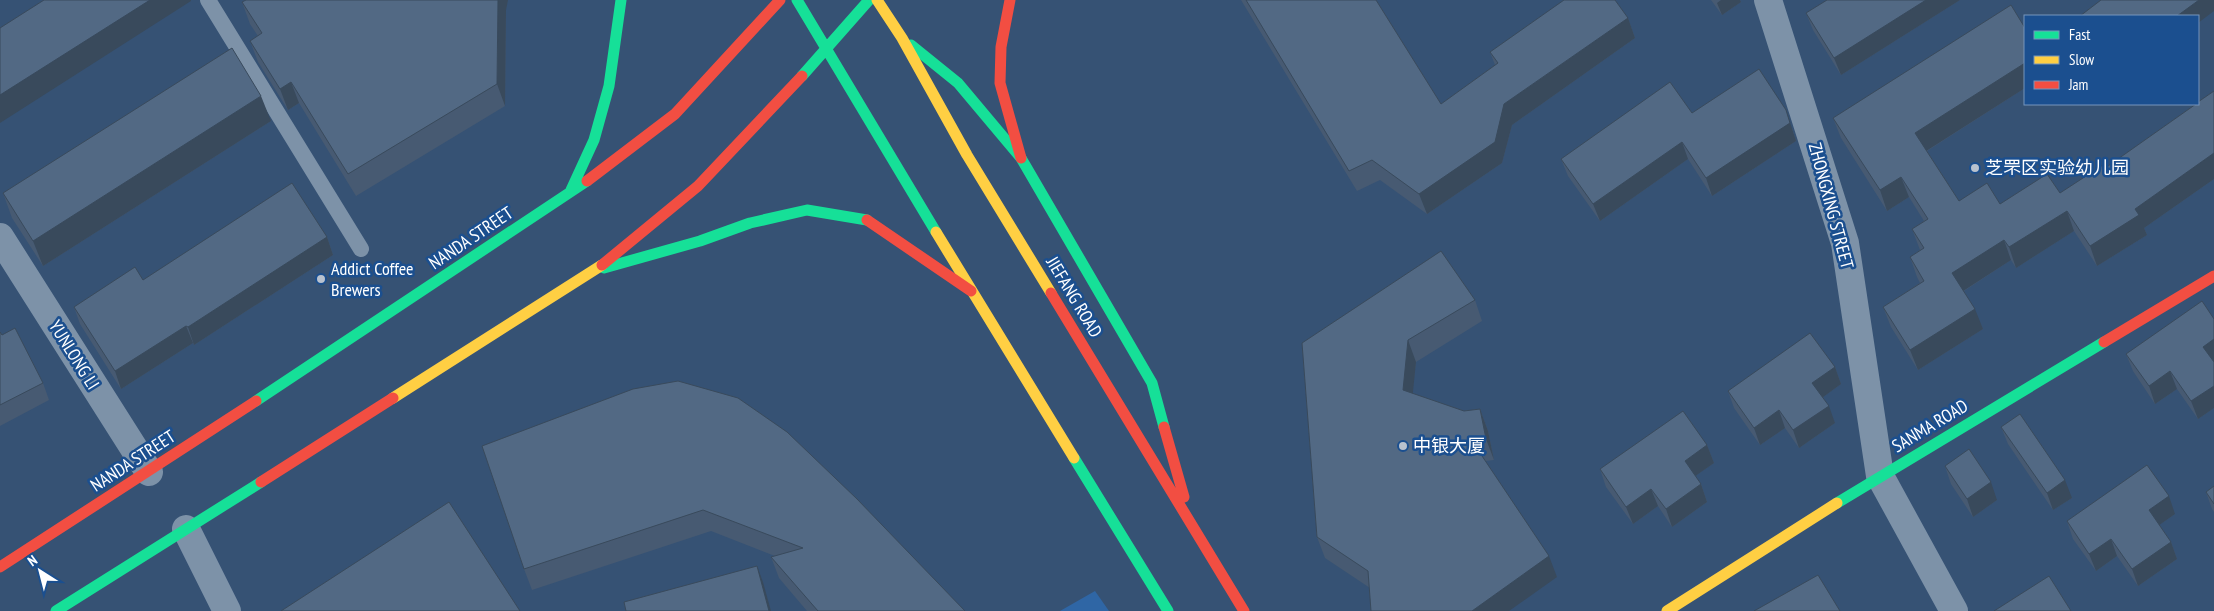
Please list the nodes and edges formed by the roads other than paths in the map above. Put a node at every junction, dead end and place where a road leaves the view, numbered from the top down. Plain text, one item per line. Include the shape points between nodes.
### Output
1 (208, 0) edge
2 (622, 0) edge
3 (780, 0) edge
4 (797, 0) edge
5 (869, 0) edge
6 (877, 0) edge
7 (1010, 0) edge
8 (1768, 0) edge
9 (902, 38) junction
10 (826, 50) junction
11 (1021, 158) junction
12 (569, 194) junction
13 (0, 237) edge
14 (361, 249) dead end
15 (593, 272) junction
16 (2212, 281) edge
17 (971, 291) junction
18 (149, 472) junction
19 (1880, 476) junction
20 (1192, 527) junction
21 (186, 529) junction
22 (0, 567) edge
23 (56, 611) edge
24 (227, 611) edge
25 (1168, 611) edge
26 (1244, 611) edge
27 (1667, 611) edge
28 (1954, 611) edge

1 - 14 lane
2 - 12 main road via 607,95 594,140
3 - 12 main road, NANDA STREET via 675,114
4 - 10 main road
5 - 10 main road
6 - 9 main road, JIEFANG ROAD
7 - 11 main road via 1000,84
8 - 19 street, ZHONGXING STREET via 1845,243
9 - 11 main road via 958,83
9 - 20 main road, JIEFANG ROAD via 967,155
10 - 15 main road via 698,186
10 - 17 main road
11 - 20 main road via 1152,383
12 - 18 main road, NANDA STREET
13 - 18 street, YUNLONG LI
15 - 17 main road via 750,223 807,210 871,221
15 - 21 main road
16 - 19 main road, SANMA ROAD
17 - 25 main road
18 - 22 main road, NANDA STREET
19 - 27 main road, SANMA ROAD
19 - 28 street
20 - 26 main road, JIEFANG ROAD
21 - 23 main road
21 - 24 street

